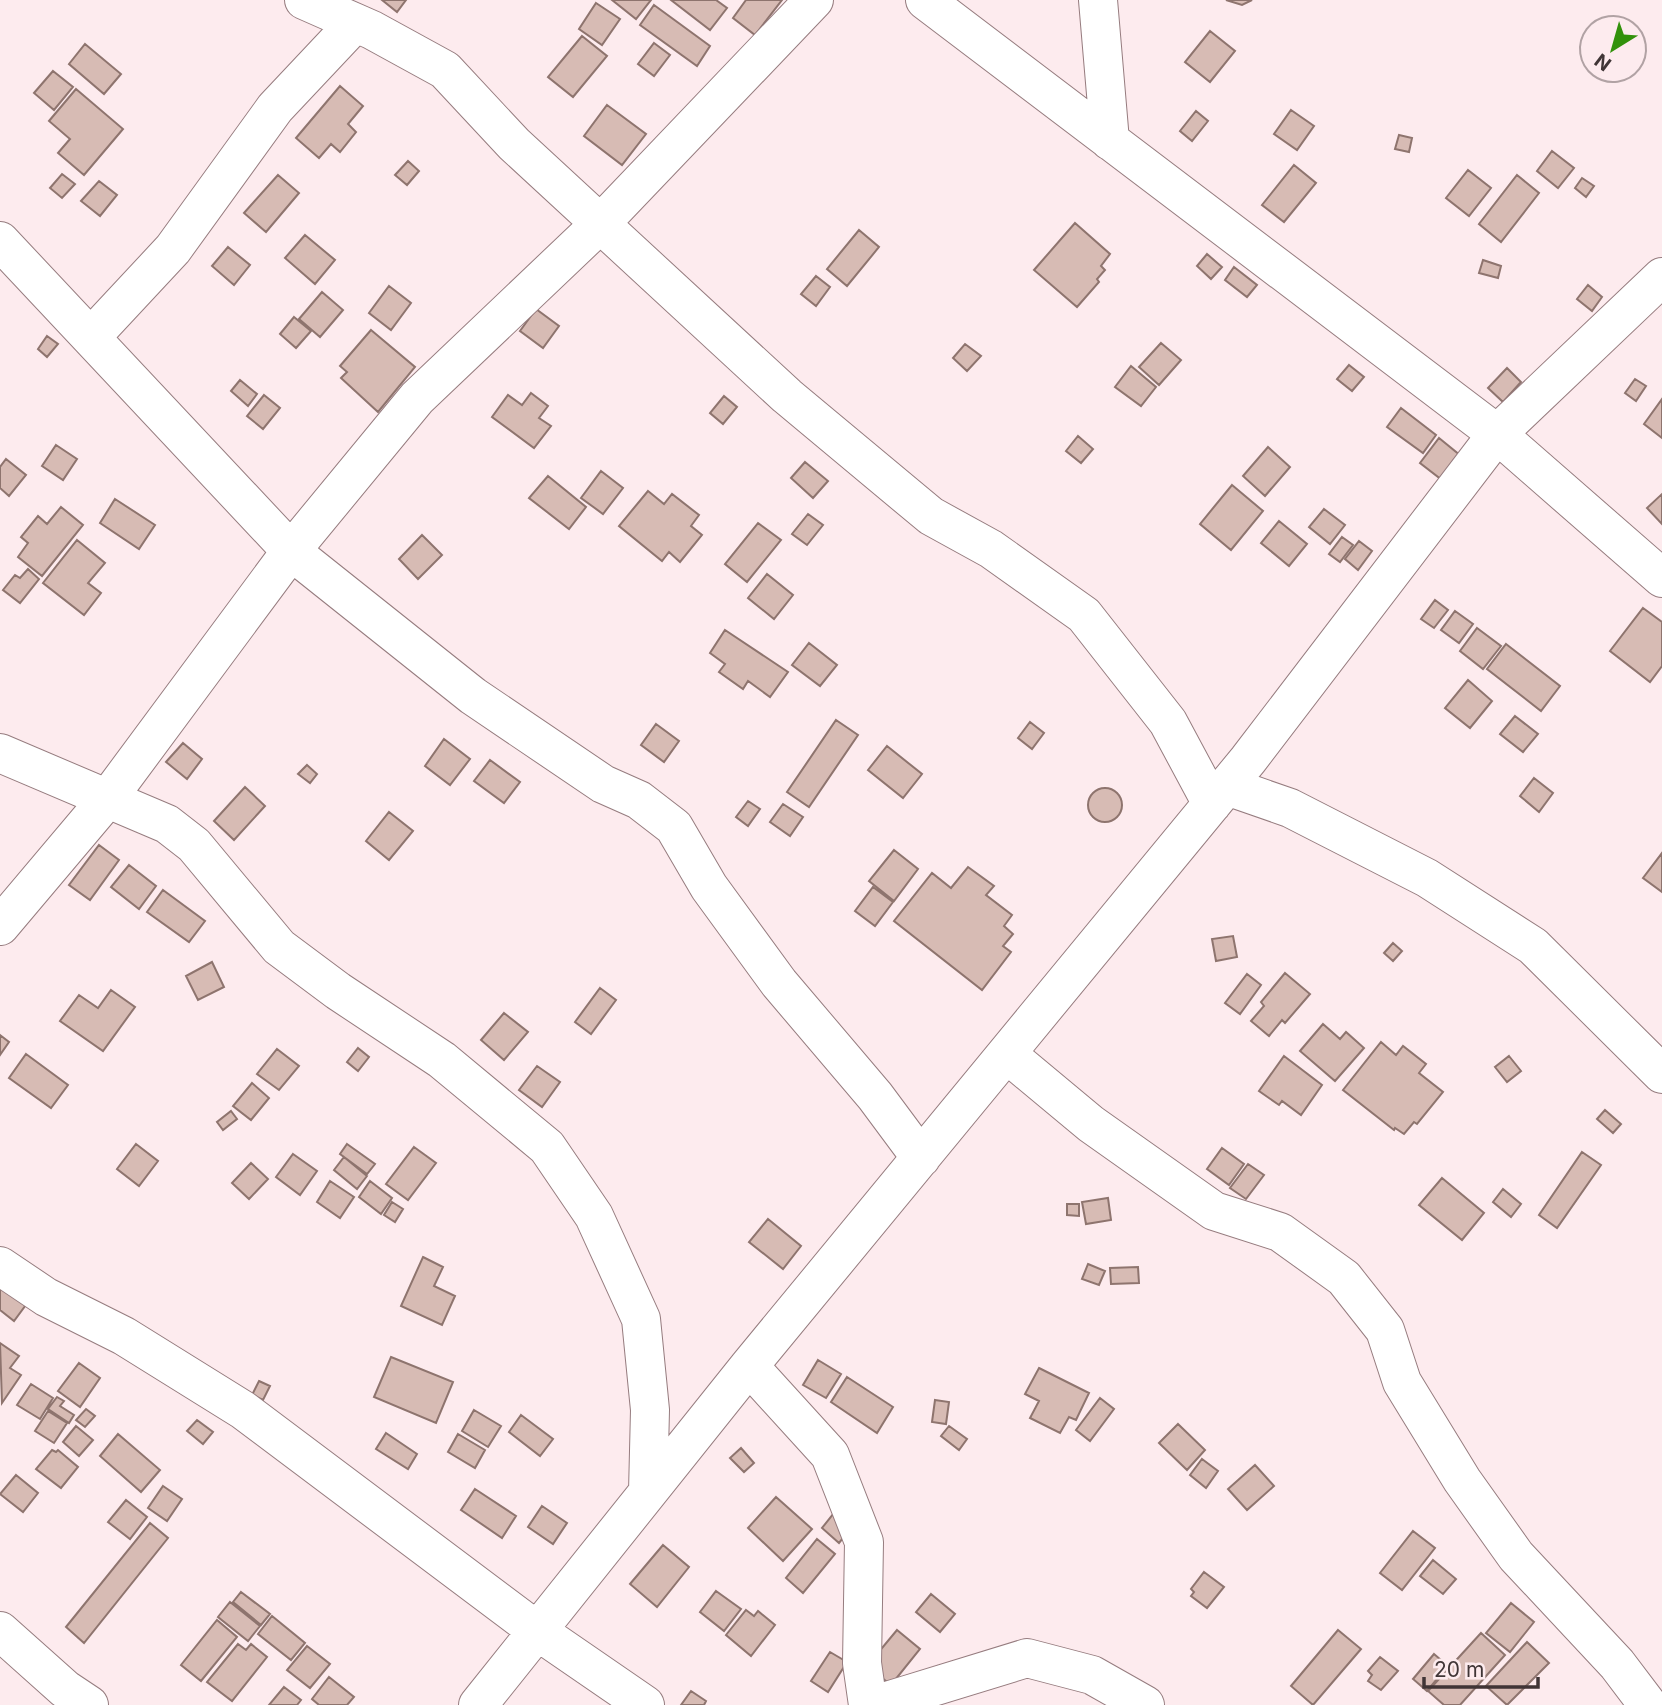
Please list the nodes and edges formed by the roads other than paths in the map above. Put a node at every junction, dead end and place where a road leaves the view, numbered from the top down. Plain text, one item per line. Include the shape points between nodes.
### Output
1 (304, 0) edge
2 (814, 0) edge
3 (925, 0) edge
4 (1098, 0) edge
5 (355, 23) junction
6 (1110, 141) junction
7 (602, 222) junction
8 (0, 241) edge
9 (1662, 277) edge
10 (91, 337) junction
11 (1497, 434) junction
12 (291, 551) junction
13 (1662, 578) edge
14 (0, 753) edge
15 (1220, 795) junction
16 (108, 798) junction
17 (0, 926) edge
18 (1007, 1054) junction
19 (1662, 1074) edge
20 (921, 1158) junction
21 (0, 1266) edge
22 (749, 1366) junction
23 (648, 1492) junction
24 (536, 1630) junction
25 (0, 1631) edge
26 (89, 1705) edge
27 (478, 1705) edge
28 (645, 1705) edge
29 (868, 1705) edge
30 (874, 1705) edge
31 (1145, 1705) edge
32 (1648, 1705) edge

1 - 5 street
2 - 7 street
3 - 6 street
4 - 6 street
5 - 7 street via 445,71 514,144
5 - 10 street via 275,108 173,249
6 - 11 street
7 - 12 street via 417,398
7 - 15 street via 787,396 931,516 991,549 1084,615
8 - 10 street
9 - 11 street
10 - 12 street
11 - 13 street
11 - 15 street
12 - 16 street
12 - 20 street via 472,696 603,784 639,800 674,827 709,887 779,983
14 - 16 street
15 - 18 street
15 - 19 street via 1290,808 1427,878 1533,946
16 - 17 street
16 - 23 street via 182,833 279,947 442,1060 547,1147 594,1216 641,1319 650,1410
18 - 20 street
18 - 32 street via 1091,1124 1214,1211 1280,1232 1344,1278 1385,1330 1402,1382 1462,1480 1516,1556 1617,1664
20 - 22 street
21 - 24 street via 243,1410
22 - 23 street
22 - 29 street via 830,1455 864,1542 862,1664
23 - 24 street
24 - 27 street
24 - 28 street
25 - 26 street
30 - 31 street via 1027,1658 1092,1675

